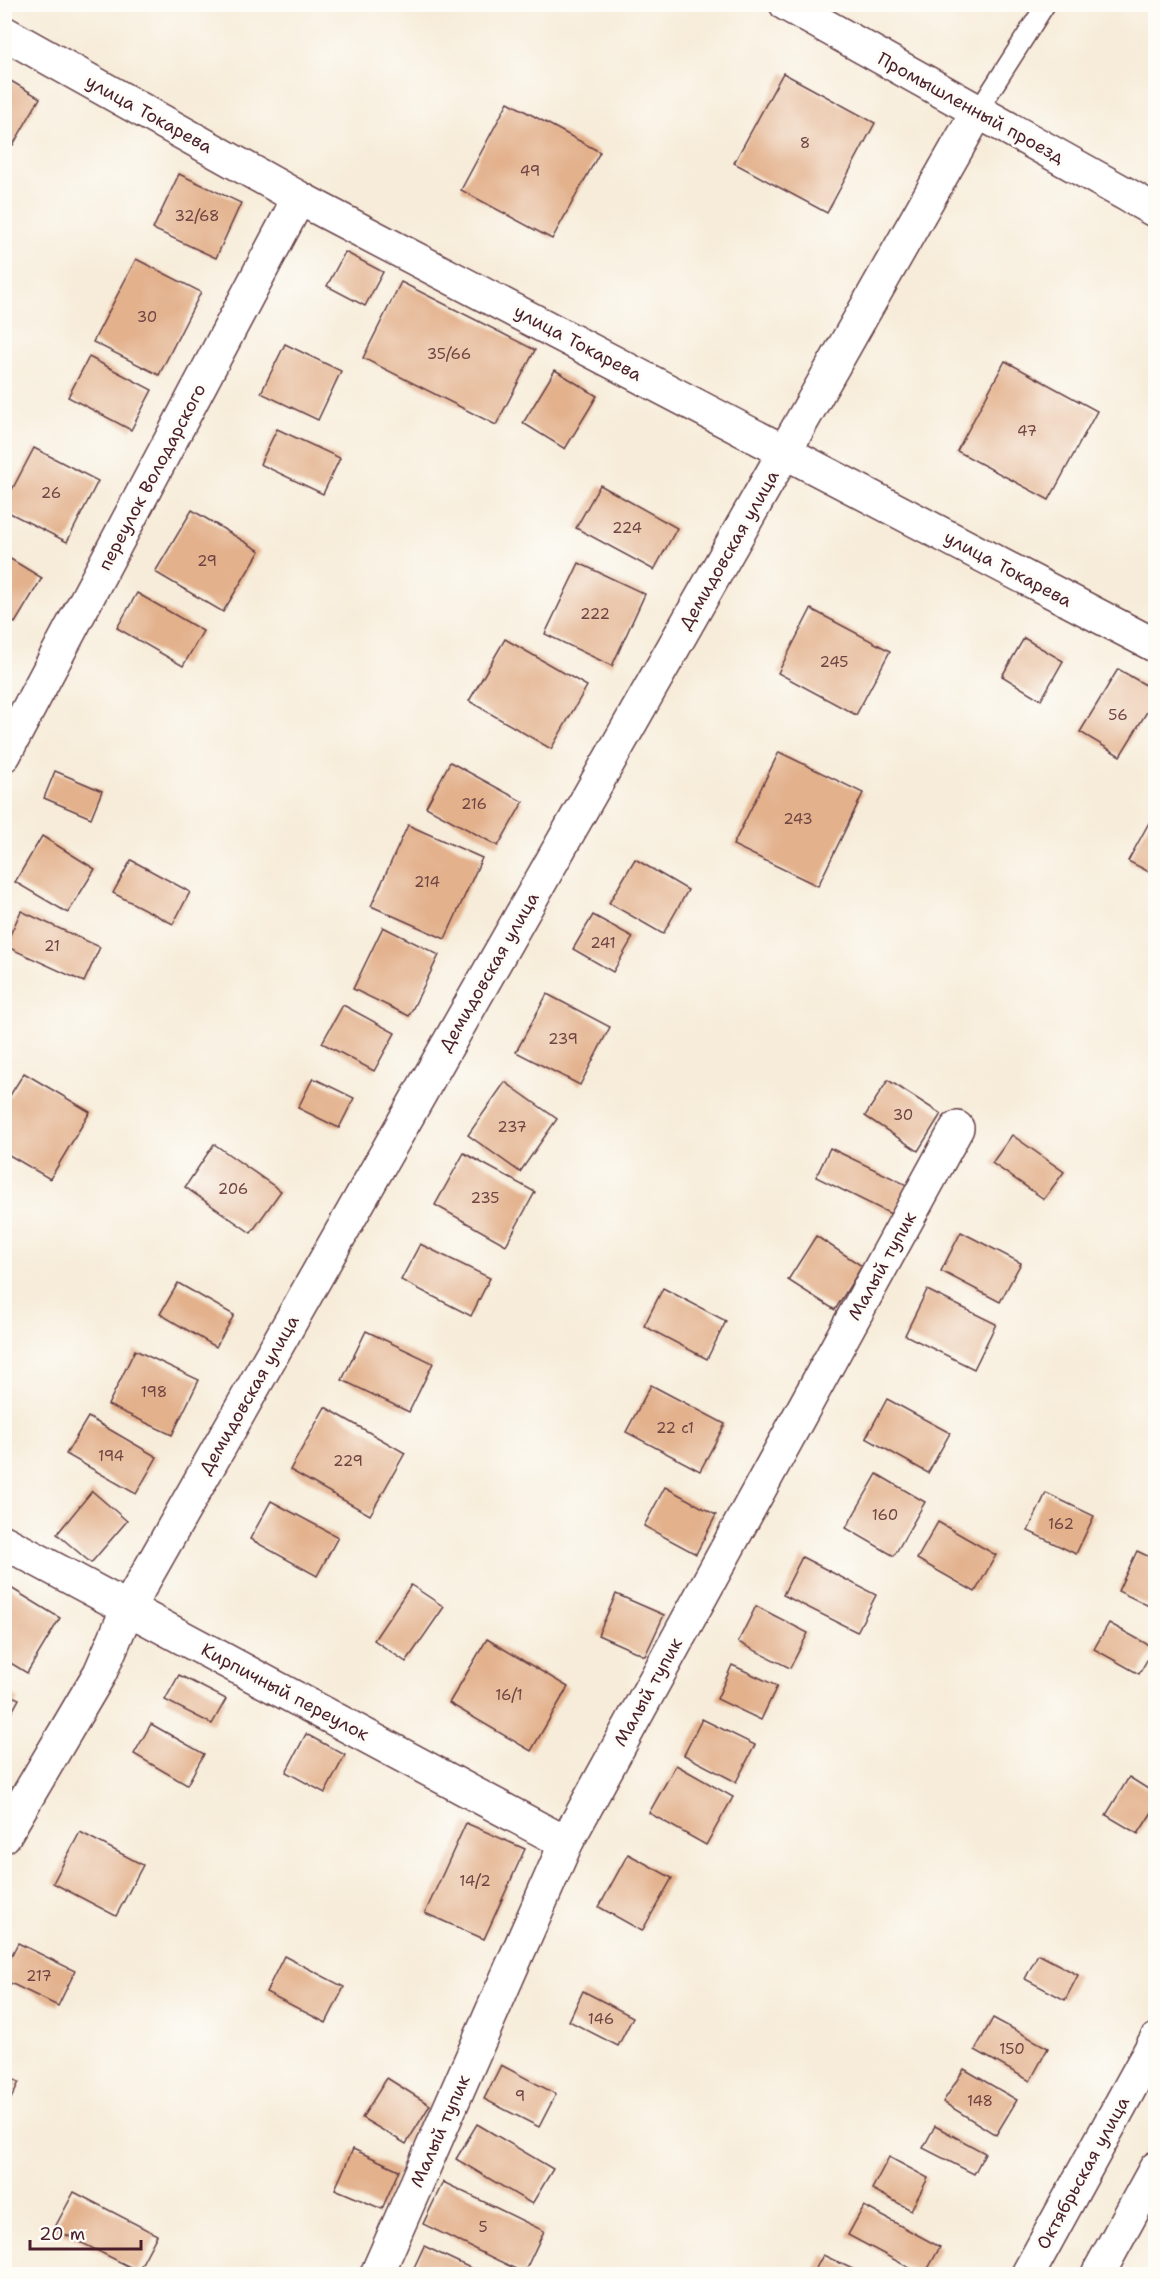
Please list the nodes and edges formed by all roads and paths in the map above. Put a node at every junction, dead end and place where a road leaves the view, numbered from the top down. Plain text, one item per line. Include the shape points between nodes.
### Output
1 (786, 4) edge
2 (1046, 4) edge
3 (4, 33) edge
4 (978, 111) junction
5 (299, 198) junction
6 (1155, 211) edge
7 (785, 452) junction
8 (1155, 646) edge
9 (4, 755) edge
10 (957, 1128) dead end
11 (4, 1542) edge
12 (128, 1608) junction
13 (4, 1836) edge
14 (566, 1843) junction
15 (1155, 2040) edge
16 (1155, 2168) edge
17 (377, 2274) edge
18 (1028, 2274) edge
19 (1098, 2274) edge

1 - 4 street, Промышленный проезд
2 - 4 lane
3 - 5 street, улица Токарева
4 - 6 street, Промышленный проезд
4 - 7 street, Демидовская улица
5 - 7 street, улица Токарева
5 - 9 street, переулок Володарского
7 - 8 street, улица Токарева
7 - 12 street, Демидовская улица
10 - 14 street, Малый тупик
11 - 12 street, Кирпичный переулок
12 - 13 street, Демидовская улица via 100,1673
12 - 14 street, Кирпичный переулок
14 - 17 street, Малый тупик
15 - 18 street, Октябрьская улица
16 - 19 street

